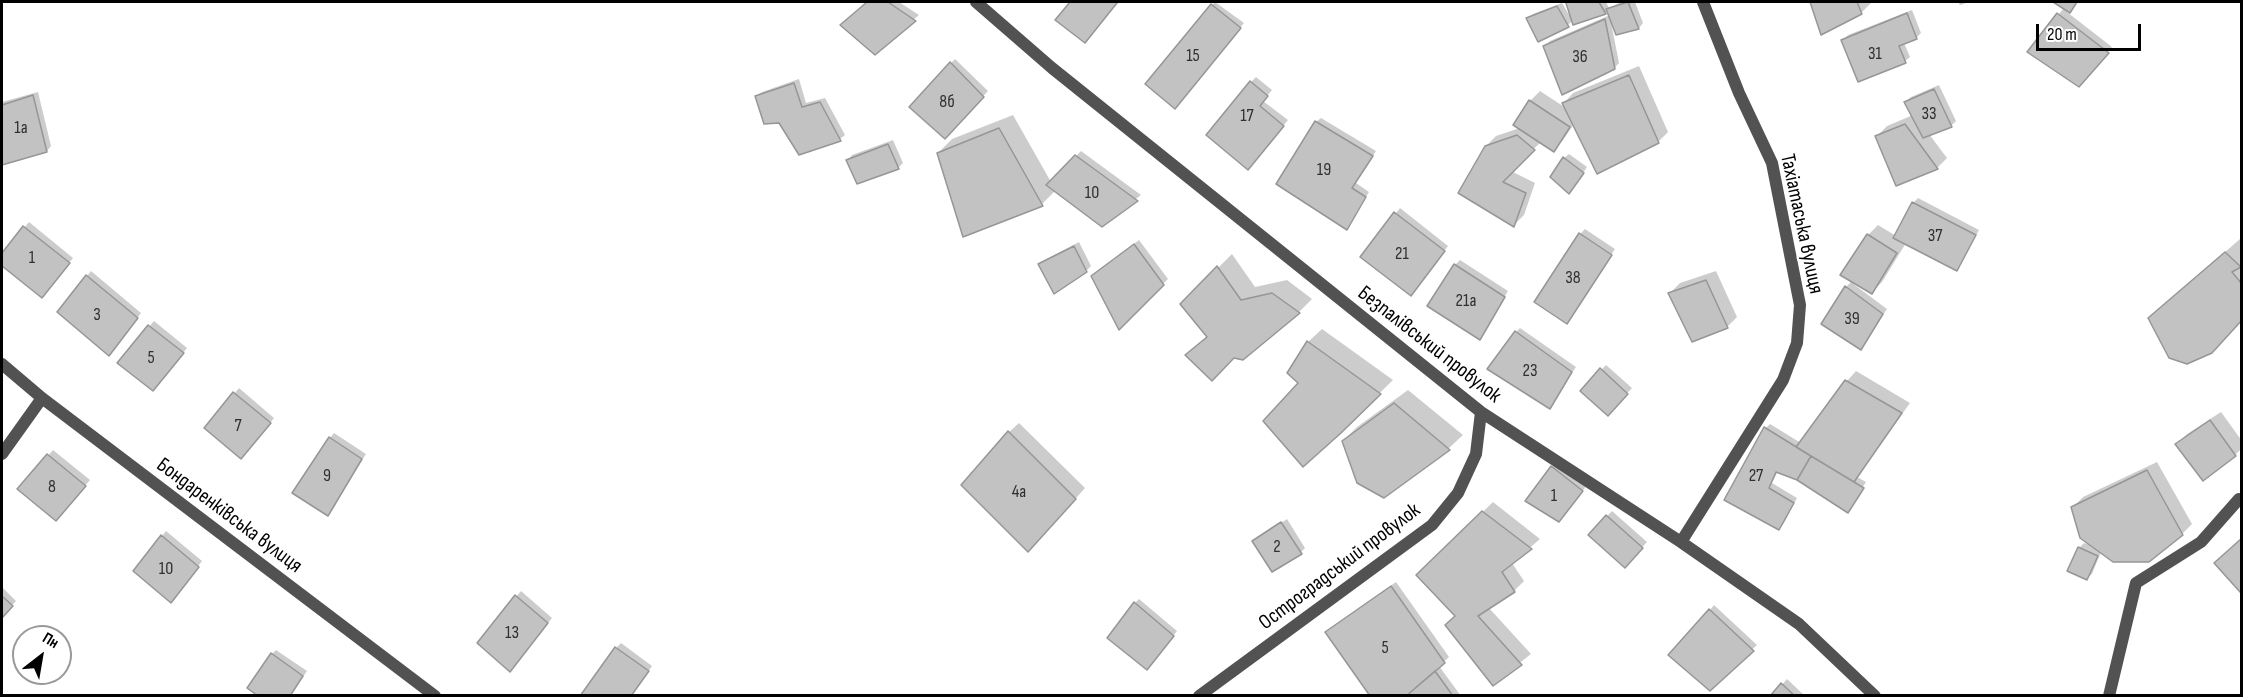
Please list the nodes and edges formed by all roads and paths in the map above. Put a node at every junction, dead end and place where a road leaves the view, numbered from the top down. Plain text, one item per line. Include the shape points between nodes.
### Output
1 (976, 2) edge
2 (1703, 2) edge
3 (2, 364) edge
4 (42, 398) junction
5 (1481, 412) junction
6 (2, 454) edge
7 (2239, 499) dead end
8 (1681, 542) junction
9 (435, 696) edge
10 (1199, 696) edge
11 (1875, 696) edge
12 (2109, 696) edge

1 - 5 street, Безпалівський провулок via 1052,68
2 - 8 street, Тахіатаська вулиця via 1772,163 1800,304 1797,343 1783,380
3 - 4 street, Бондаренківська вулиця
4 - 6 street
4 - 9 street, Бондаренківська вулиця
5 - 8 street, Безпалівський провулок
5 - 10 street, Остроградський провулок via 1476,454 1458,493 1432,525
7 - 12 street via 2201,542 2136,583
8 - 11 street, Безпалівський провулок via 1799,624

